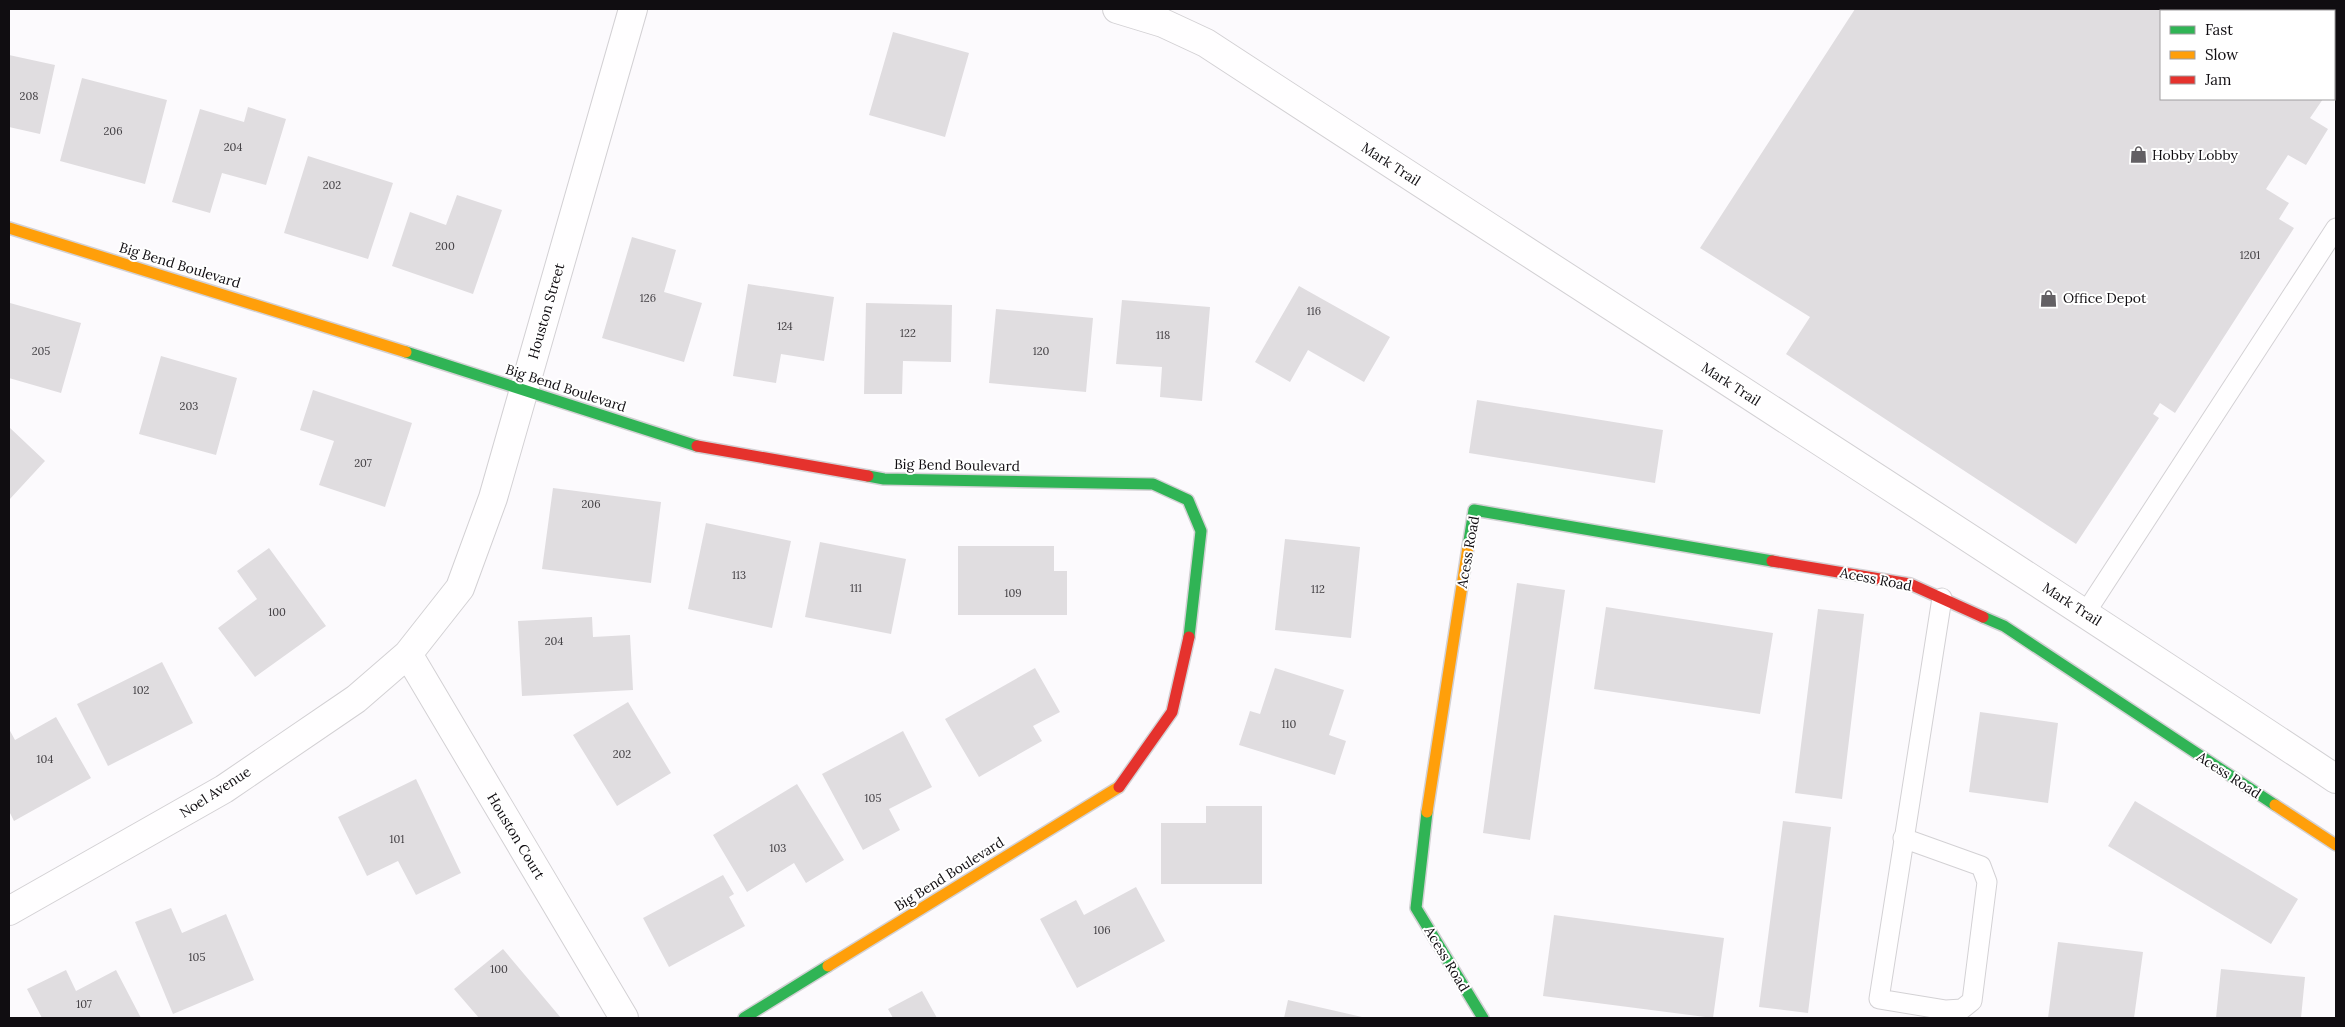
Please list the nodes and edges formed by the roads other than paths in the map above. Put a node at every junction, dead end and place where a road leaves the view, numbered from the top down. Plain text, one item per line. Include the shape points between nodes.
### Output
1 (633, 9) edge
2 (1117, 9) edge
3 (9, 228) edge
4 (2336, 228) edge
5 (524, 389) junction
6 (1942, 598) junction
7 (2086, 612) junction
8 (408, 654) junction
9 (2336, 779) edge
10 (1903, 838) junction
11 (2336, 845) edge
12 (9, 910) edge
13 (624, 1018) edge
14 (744, 1018) edge
15 (1483, 1018) edge

1 - 5 street, Houston Street
2 - 7 street, Mark Trail via 1163,23 1206,43
3 - 5 street, Big Bend Boulevard
4 - 7 lane
5 - 8 street, Houston Street via 493,498 460,588
5 - 14 street, Big Bend Boulevard via 696,446 884,479 1153,484 1188,500 1201,531 1192,622 1172,712 1122,785
6 - 10 lane
6 - 11 street, Acess Road via 2004,626
6 - 15 street, Acess Road via 1910,584 1474,510 1430,786 1416,908
7 - 9 street, Mark Trail
8 - 12 street, Noel Avenue via 356,699 224,789
8 - 13 street, Houston Court
10 - 10 lane via 1879,999 1946,1010 1962,1009 1972,1001 1987,882 1981,866

